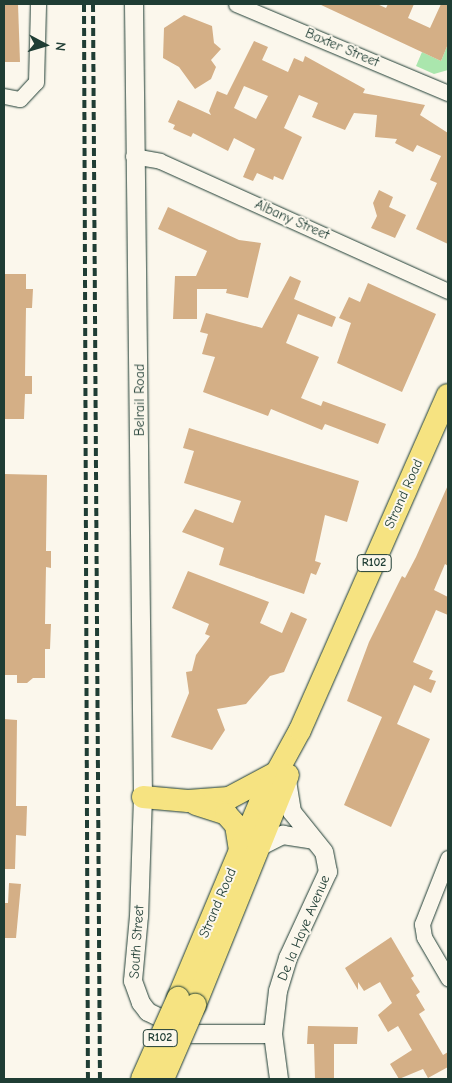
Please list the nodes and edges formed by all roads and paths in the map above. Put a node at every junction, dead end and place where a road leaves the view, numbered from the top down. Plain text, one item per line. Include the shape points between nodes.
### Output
1 (38, 4) edge
2 (134, 4) edge
3 (236, 4) edge
4 (448, 93) edge
5 (4, 96) edge
6 (133, 156) junction
7 (448, 291) edge
8 (448, 395) edge
9 (281, 777) junction
10 (142, 797) junction
11 (188, 801) junction
12 (314, 840) junction
13 (250, 849) junction
14 (448, 860) edge
15 (448, 978) edge
16 (186, 1001) junction
17 (273, 1034) junction
18 (142, 1079) edge
19 (163, 1079) edge
20 (279, 1079) edge

1 - 5 street via 36,82 20,99
2 - 6 street, Belrail Road
3 - 4 street, Baxter Street
6 - 7 street, Albany Street via 160,161
6 - 10 street, Belrail Road via 139,298
8 - 9 main road, Strand Road / R102
9 - 11 main road via 229,798
9 - 12 street, De la Haye Avenue via 292,812
9 - 13 main road, Strand Road / R102
10 - 11 main road
10 - 17 street, South Street via 139,916 133,980 140,1003 156,1017 194,1034
11 - 13 main road via 226,814
12 - 13 street via 283,834
12 - 17 street, De la Haye Avenue via 324,852 328,872 284,969
13 - 16 main road, Strand Road / R102
14 - 15 street via 422,924 424,937
16 - 18 main road, Strand Road / R102, bridge
16 - 19 main road, Strand Road / R102, bridge
17 - 20 street, De la Haye Avenue

